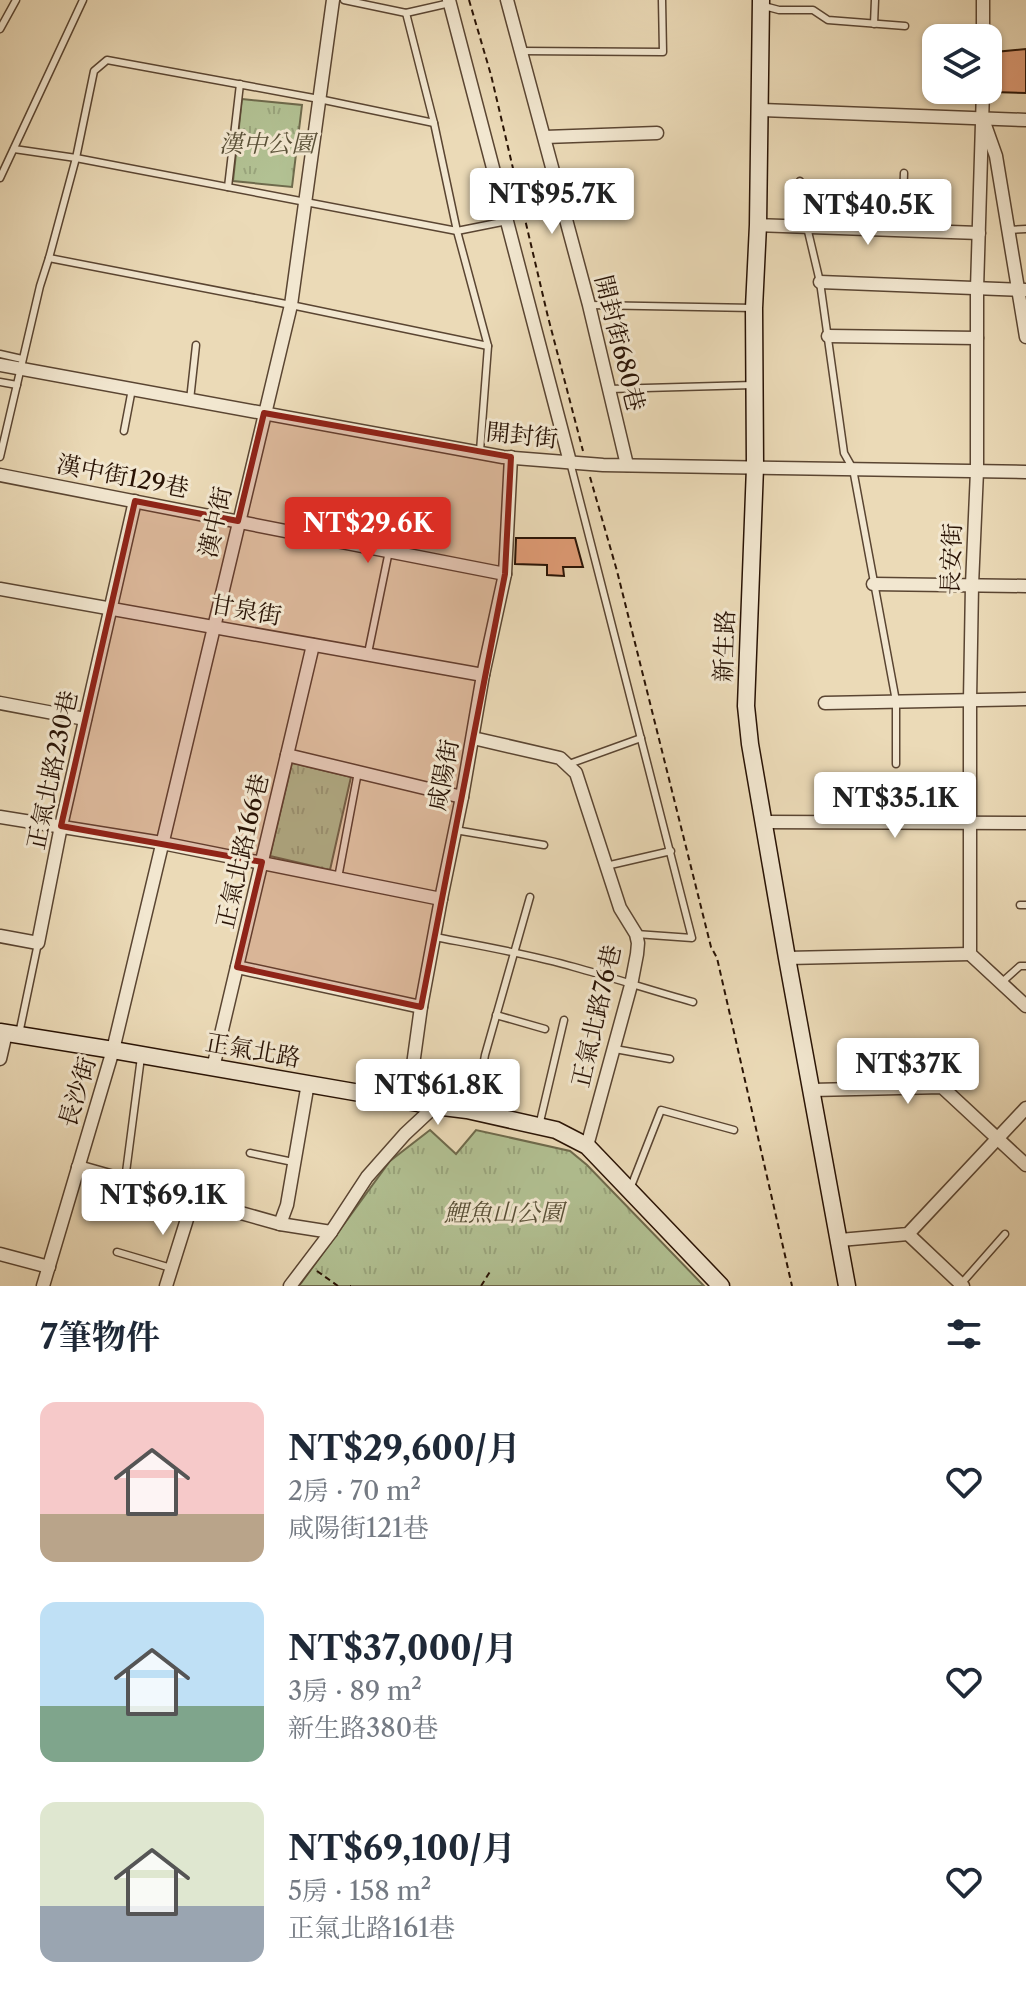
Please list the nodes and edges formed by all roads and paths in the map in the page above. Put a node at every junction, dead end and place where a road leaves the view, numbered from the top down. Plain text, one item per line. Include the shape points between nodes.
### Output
1 (16, 0) edge
2 (83, 0) edge
3 (333, 0) edge
4 (344, 0) edge
5 (469, 0) edge
6 (507, 0) edge
7 (662, 0) edge
8 (875, 0) edge
9 (983, 0) edge
10 (449, 2) edge
11 (760, 3) edge
12 (406, 13) junction
13 (874, 24) junction
14 (983, 24) edge
15 (905, 26) dead end
16 (0, 29) edge
17 (520, 51) junction
18 (240, 84) junction
19 (319, 99) junction
20 (983, 104) edge
21 (759, 110) junction
22 (983, 118) junction
23 (1026, 120) edge
24 (434, 123) junction
25 (657, 133) dead end
26 (545, 137) junction
27 (14, 149) junction
28 (76, 158) junction
29 (904, 173) dead end
30 (0, 178) edge
31 (800, 181) dead end
32 (228, 187) junction
33 (306, 202) junction
34 (507, 221) junction
35 (758, 225) junction
36 (807, 227) junction
37 (1026, 229) edge
38 (902, 230) junction
39 (1008, 230) junction
40 (457, 231) junction
41 (979, 233) junction
42 (49, 258) junction
43 (820, 282) junction
44 (977, 289) junction
45 (1022, 290) edge
46 (291, 305) junction
47 (589, 305) junction
48 (754, 308) junction
49 (828, 336) junction
50 (1026, 337) edge
51 (977, 338) junction
52 (196, 345) dead end
53 (488, 346) junction
54 (0, 354) edge
55 (21, 364) junction
56 (0, 365) edge
57 (0, 382) edge
58 (17, 385) junction
59 (753, 385) junction
60 (132, 389) junction
61 (608, 389) junction
62 (190, 400) junction
63 (264, 413) junction
64 (124, 431) dead end
65 (480, 453) junction
66 (0, 457) edge
67 (511, 457) junction
68 (570, 462) junction
69 (586, 463) junction
70 (627, 465) junction
71 (755, 467) junction
72 (853, 469) junction
73 (977, 471) junction
74 (1026, 472) edge
75 (0, 475) edge
76 (135, 501) junction
77 (238, 521) junction
78 (389, 551) junction
79 (505, 574) junction
80 (873, 584) junction
81 (972, 585) junction
82 (1026, 586) edge
83 (0, 589) edge
84 (111, 608) junction
85 (213, 627) junction
86 (313, 645) junction
87 (367, 654) junction
88 (483, 675) junction
89 (1026, 699) edge
90 (970, 700) junction
91 (896, 701) junction
92 (0, 703) edge
93 (825, 703) dead end
94 (85, 719) junction
95 (473, 738) junction
96 (641, 738) junction
97 (287, 755) junction
98 (569, 764) junction
99 (896, 764) dead end
100 (358, 772) junction
101 (462, 797) junction
102 (0, 817) edge
103 (764, 822) junction
104 (969, 822) junction
105 (1026, 823) edge
106 (61, 826) junction
107 (455, 830) junction
108 (162, 843) junction
109 (544, 845) dead end
110 (671, 851) junction
111 (262, 862) junction
112 (606, 866) junction
113 (338, 878) junction
114 (530, 897) dead end
115 (441, 899) junction
116 (636, 934) junction
117 (0, 936) edge
118 (435, 937) junction
119 (38, 943) junction
120 (513, 952) junction
121 (970, 954) junction
122 (787, 958) junction
123 (1026, 966) edge
124 (237, 967) junction
125 (1001, 983) junction
126 (631, 985) junction
127 (693, 1002) dead end
128 (1026, 1006) edge
129 (421, 1007) junction
130 (496, 1015) junction
131 (564, 1020) dead end
132 (545, 1029) dead end
133 (8, 1033) edge
134 (614, 1049) junction
135 (113, 1050) junction
136 (141, 1055) junction
137 (0, 1059) edge
138 (670, 1059) dead end
139 (213, 1068) junction
140 (308, 1083) junction
141 (812, 1090) junction
142 (408, 1101) junction
143 (435, 1106) junction
144 (1026, 1108) edge
145 (475, 1112) junction
146 (539, 1126) junction
147 (734, 1130) dead end
148 (998, 1139) junction
149 (587, 1146) junction
150 (250, 1153) dead end
151 (295, 1162) junction
152 (1026, 1165) edge
153 (78, 1167) junction
154 (125, 1180) junction
155 (629, 1191) junction
156 (193, 1200) junction
157 (280, 1224) junction
158 (331, 1232) junction
159 (908, 1234) junction
160 (1005, 1234) dead end
161 (840, 1240) junction
162 (117, 1252) dead end
163 (0, 1254) edge
164 (306, 1264) junction
165 (49, 1267) junction
166 (172, 1268) junction
167 (491, 1270) dead end
168 (962, 1285) edge
169 (43, 1286) edge
170 (166, 1286) edge
171 (290, 1286) edge
172 (338, 1286) edge
173 (481, 1286) edge
174 (721, 1286) edge
175 (792, 1286) edge
176 (847, 1286) edge

1 - 16 lane
2 - 27 lane
3 - 19 street, 漢中街
4 - 12 lane
5 - 69 path
6 - 17 street, 開封街680巷
7 - 17 lane via 663,52
8 - 13 lane
9 - 14 street
10 - 12 lane
10 - 34 street
11 - 13 lane via 779,10 813,10 828,20
11 - 21 street, 新生路
12 - 24 lane
13 - 15 lane
17 - 26 street, 開封街680巷
18 - 19 lane
18 - 28 lane via 107,60 94,71
18 - 32 lane
19 - 24 lane
19 - 33 street, 漢中街
20 - 22 street, 長安街
21 - 22 street
21 - 35 street, 新生路
22 - 23 street
22 - 39 street via 996,156
22 - 41 street, 長安街
24 - 40 lane
25 - 26 street
26 - 47 street, 開封街680巷
27 - 28 lane
27 - 30 lane
28 - 32 lane
28 - 42 lane
29 - 38 lane
31 - 36 lane
32 - 33 lane
33 - 40 lane
33 - 46 street, 漢中街
34 - 40 lane
34 - 68 street
35 - 36 street
35 - 48 street, 新生路
36 - 38 street
36 - 43 lane
37 - 39 lane
38 - 41 street
39 - 45 street
40 - 53 lane
41 - 44 street, 長安街
42 - 46 lane
42 - 55 lane
43 - 44 street
43 - 49 lane
44 - 45 street
44 - 51 street, 長安街
45 - 50 street
46 - 53 lane
46 - 63 street, 漢中街
47 - 48 lane
47 - 61 street, 開封街680巷
48 - 59 street, 新生路
49 - 51 street
49 - 72 lane via 844,453
51 - 73 street, 長安街
52 - 62 lane
53 - 65 lane
54 - 55 lane
55 - 56 street, 開封街
55 - 58 lane
55 - 60 street, 開封街
57 - 58 lane
58 - 66 lane
59 - 61 lane
59 - 71 street, 新生路
60 - 62 street, 開封街
60 - 64 lane
61 - 70 street, 開封街680巷
62 - 63 street, 開封街
63 - 65 street, 開封街
63 - 77 street, 漢中街
65 - 67 street, 開封街
67 - 68 street, 開封街
67 - 79 street, 咸陽街
68 - 69 street, 開封街
68 - 96 lane
69 - 70 street, 開封街
69 - 175 path via 717,958
70 - 71 street, 開封街
71 - 72 street, 開封街
71 - 103 street, 新生路 via 746,706
72 - 73 street, 開封街
72 - 80 lane
73 - 74 street, 開封街
73 - 81 street, 長安街
75 - 76 street, 漢中街129巷
76 - 77 street, 漢中街129巷
76 - 84 street, 正氣北路230巷
77 - 78 street, 漢中街129巷
77 - 85 street, 漢中街
78 - 79 street, 漢中街129巷
78 - 87 lane
79 - 88 street, 咸陽街
80 - 81 street
80 - 91 lane
81 - 82 street
81 - 90 street, 長安街
83 - 84 street, 甘泉街
84 - 85 street, 甘泉街
84 - 94 street, 正氣北路230巷
85 - 86 street, 甘泉街
85 - 108 street, 漢中街
86 - 87 street, 甘泉街
86 - 97 street, 正氣北路166巷
87 - 88 street, 甘泉街
88 - 95 street, 咸陽街
89 - 90 street
90 - 91 street
90 - 104 street, 長安街
91 - 93 street
91 - 99 lane
92 - 94 street
94 - 106 street, 正氣北路230巷
95 - 98 street
95 - 101 street, 咸陽街
96 - 98 lane
96 - 110 lane
97 - 100 street
97 - 111 street, 正氣北路166巷
98 - 112 street, 正氣北路76巷 via 580,782
100 - 101 street
100 - 113 lane
101 - 107 street, 咸陽街
102 - 106 street
103 - 104 street
103 - 122 street, 新生路
104 - 105 street
104 - 121 street, 長安街
106 - 108 street
106 - 119 street, 正氣北路230巷
107 - 109 lane
107 - 115 street, 咸陽街
108 - 111 street
108 - 135 street, 漢中街
110 - 112 lane
110 - 116 lane via 692,938
111 - 113 street
111 - 124 street, 正氣北路166巷
112 - 116 street, 正氣北路76巷 via 620,908
113 - 115 street
114 - 120 lane
115 - 118 street, 咸陽街
116 - 126 street, 正氣北路76巷
117 - 119 street
118 - 120 lane
118 - 129 street, 咸陽街
119 - 133 lane, 正氣北路230巷
120 - 126 lane
120 - 130 lane
121 - 122 street
121 - 125 street
122 - 141 street, 新生路
123 - 125 lane
124 - 129 street
124 - 139 street, 正氣北路166巷
125 - 128 street
126 - 127 lane
126 - 134 street, 正氣北路76巷
129 - 142 street, 咸陽街
130 - 132 lane
130 - 145 lane
131 - 146 lane
133 - 135 street, 正氣北路
133 - 137 street
134 - 138 lane
134 - 149 street, 正氣北路76巷
135 - 136 street, 正氣北路
135 - 153 street, 長沙街
136 - 139 street, 正氣北路
136 - 154 lane
139 - 140 street, 正氣北路
140 - 142 street, 正氣北路
140 - 151 street
141 - 148 street via 942,1087
141 - 161 street, 新生路
142 - 143 street, 正氣北路
143 - 145 street, 正氣北路
143 - 158 street via 367,1177
144 - 148 street
145 - 146 street, 正氣北路
146 - 149 street, 正氣北路
147 - 155 lane via 661,1110
148 - 152 street
148 - 159 street
149 - 155 street, 正氣北路
150 - 151 lane
151 - 157 street
153 - 154 street
153 - 165 street, 長沙街
154 - 156 street
155 - 174 street, 正氣北路
156 - 157 street
156 - 166 street
157 - 158 street
158 - 164 street
159 - 161 street
159 - 168 street
160 - 168 lane
161 - 176 street, 新生路
162 - 166 lane
163 - 165 street
164 - 171 street
164 - 172 path
165 - 169 street, 長沙街
166 - 170 street
167 - 173 path

